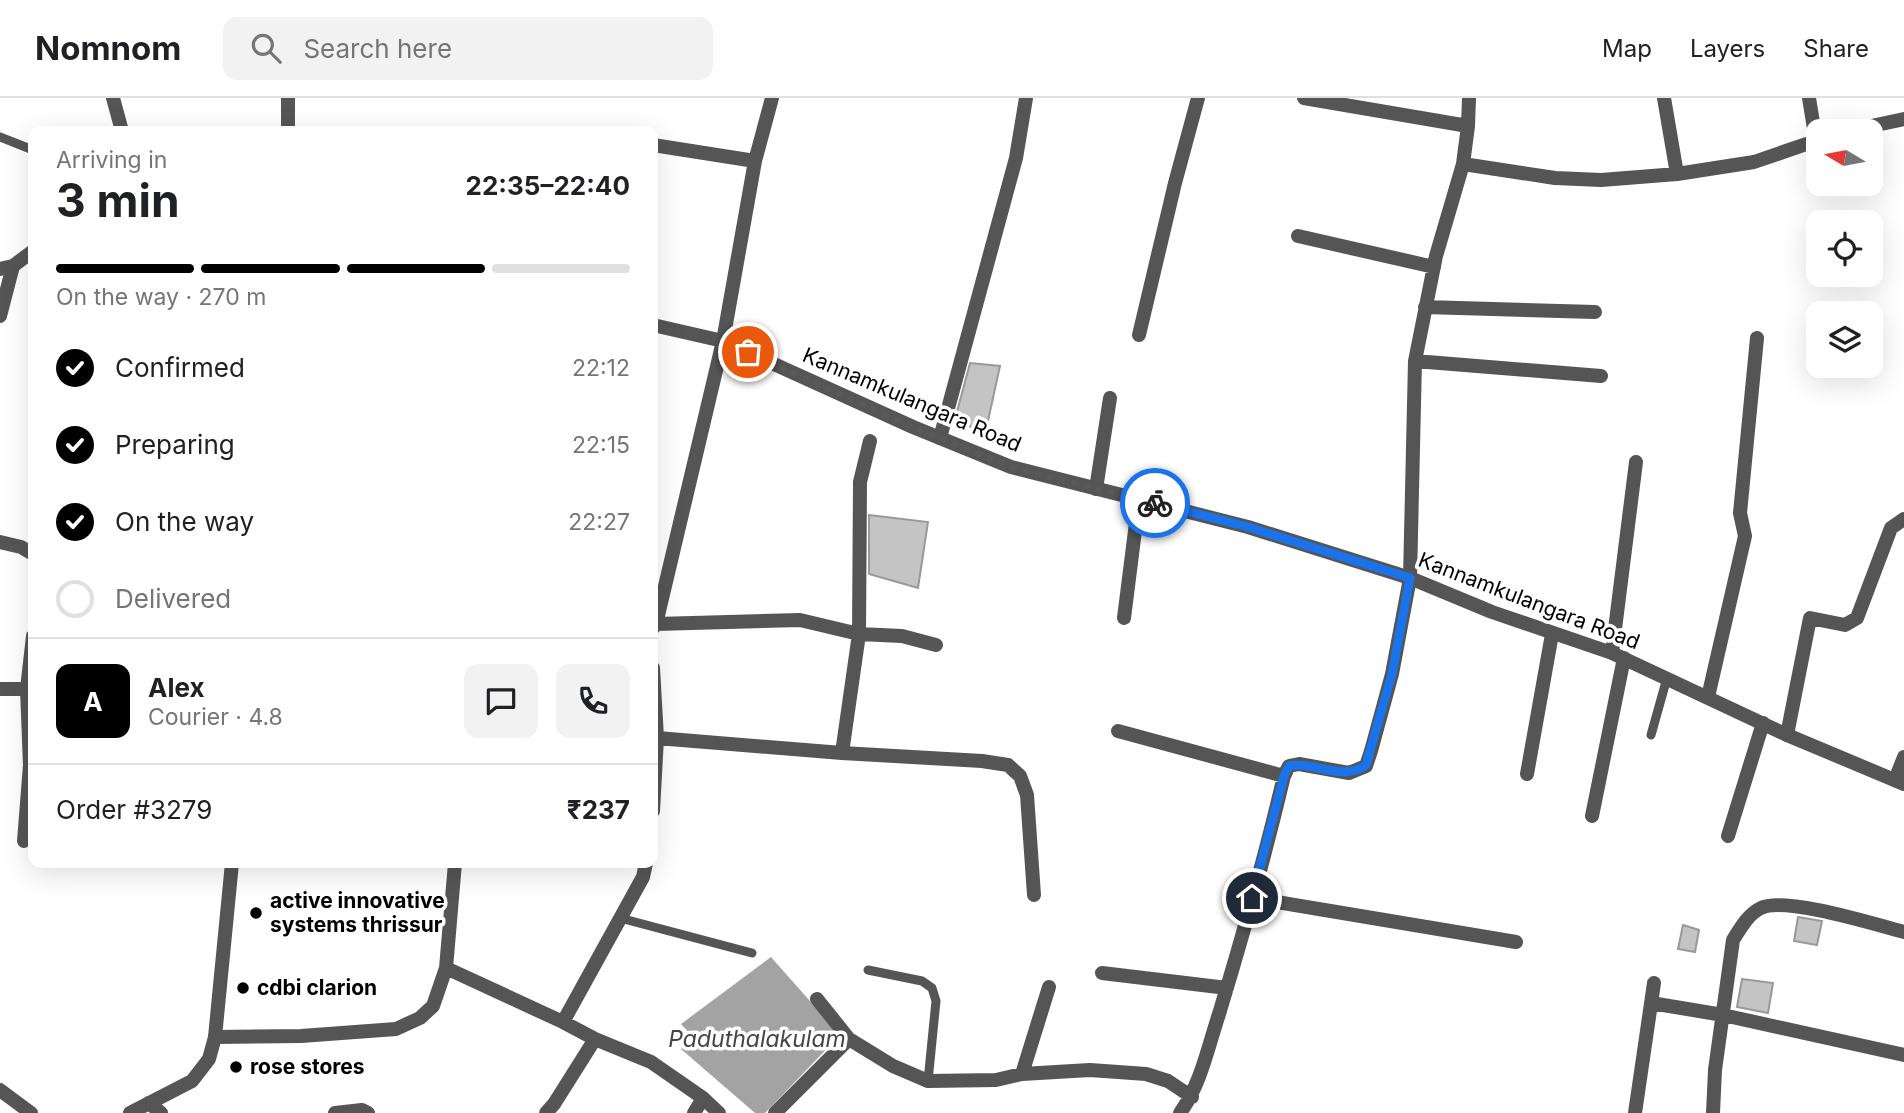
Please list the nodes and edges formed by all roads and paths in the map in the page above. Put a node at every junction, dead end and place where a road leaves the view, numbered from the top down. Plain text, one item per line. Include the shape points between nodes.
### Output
1 (113, 98) edge
2 (289, 98) edge
3 (772, 98) edge
4 (1026, 98) edge
5 (1198, 98) edge
6 (1304, 98) edge
7 (1469, 98) edge
8 (1664, 98) edge
9 (1809, 98) edge
10 (1813, 119) edge
11 (1904, 120) edge
12 (1883, 124) edge
13 (121, 126) edge
14 (288, 126) edge
15 (1468, 126) junction
16 (0, 137) edge
17 (1806, 145) edge
18 (658, 146) edge
19 (28, 148) edge
20 (755, 161) junction
21 (1463, 164) junction
22 (1677, 174) junction
23 (1298, 236) dead end
24 (28, 254) edge
25 (1434, 267) junction
26 (7, 268) edge
27 (1425, 307) junction
28 (1595, 312) dead end
29 (0, 316) edge
30 (658, 326) edge
31 (1139, 335) dead end
32 (1757, 338) dead end
33 (723, 341) junction
34 (1415, 361) junction
35 (1601, 376) dead end
36 (1110, 398) dead end
37 (940, 438) junction
38 (870, 441) dead end
39 (1636, 461) dead end
40 (1096, 489) junction
41 (1139, 499) junction
42 (1904, 519) edge
43 (0, 541) edge
44 (28, 551) edge
45 (1410, 578) junction
46 (658, 609) edge
47 (1124, 618) dead end
48 (658, 626) edge
49 (859, 634) junction
50 (1552, 634) junction
51 (936, 645) dead end
52 (1618, 655) junction
53 (1667, 678) junction
54 (0, 689) edge
55 (28, 689) edge
56 (1708, 696) junction
57 (1763, 723) junction
58 (1118, 731) dead end
59 (1651, 735) dead end
60 (1787, 735) junction
61 (658, 738) edge
62 (842, 753) junction
63 (1904, 757) edge
64 (1527, 774) dead end
65 (1284, 776) junction
66 (1900, 782) edge
67 (28, 790) edge
68 (1592, 816) dead end
69 (1728, 836) dead end
70 (24, 841) dead end
71 (232, 868) edge
72 (455, 868) edge
73 (645, 868) edge
74 (1034, 895) dead end
75 (1252, 898) junction
76 (620, 918) junction
77 (1904, 932) edge
78 (1516, 942) dead end
79 (752, 953) dead end
80 (446, 968) junction
81 (868, 970) dead end
82 (1102, 973) dead end
83 (1654, 983) dead end
84 (1049, 987) dead end
85 (1227, 988) junction
86 (817, 999) dead end
87 (1651, 1003) junction
88 (1723, 1015) junction
89 (563, 1022) junction
90 (215, 1037) junction
91 (849, 1038) junction
92 (595, 1040) junction
93 (1904, 1055) edge
94 (1022, 1074) junction
95 (928, 1081) junction
96 (0, 1090) edge
97 (1192, 1097) junction
98 (703, 1098) junction
99 (149, 1103) junction
100 (31, 1113) edge
101 (131, 1113) edge
102 (161, 1113) edge
103 (335, 1113) edge
104 (368, 1113) edge
105 (545, 1113) edge
106 (695, 1113) edge
107 (719, 1113) edge
108 (775, 1113) edge
109 (1180, 1113) edge
110 (1635, 1113) edge
111 (1713, 1113) edge

1 - 13 street
2 - 14 street
3 - 20 street
4 - 37 street via 1016,158
5 - 31 street
6 - 15 street
7 - 15 street
8 - 22 street
9 - 10 street
11 - 12 street
15 - 21 street
16 - 19 lane
17 - 22 street via 1754,162
18 - 20 street
20 - 33 street
21 - 22 street via 1555,178 1601,180
21 - 25 street
23 - 25 street
24 - 26 street
25 - 27 street
26 - 29 street
27 - 28 street
27 - 34 street
30 - 33 street, Kannamkulangara Road
32 - 56 street via 1740,513 1745,536
33 - 37 street, Kannamkulangara Road
33 - 46 street
34 - 35 street
34 - 45 street
36 - 40 street
37 - 40 street, Kannamkulangara Road via 1011,467
38 - 49 street via 860,482
39 - 52 street
40 - 41 street, Kannamkulangara Road
41 - 45 street, Kannamkulangara Road via 1248,527
41 - 47 street
42 - 60 street via 1891,528 1857,618 1845,625 1810,618
43 - 44 street
45 - 50 street, Kannamkulangara Road
45 - 65 street via 1392,674 1366,765 1349,773 1299,764 1289,766
48 - 49 street via 800,620
49 - 51 street via 902,636
49 - 62 street
50 - 52 street, Kannamkulangara Road
50 - 64 street
52 - 53 street, Kannamkulangara Road
52 - 68 street
53 - 56 street, Kannamkulangara Road
53 - 59 lane
54 - 55 street
56 - 57 street, Kannamkulangara Road
57 - 60 street, Kannamkulangara Road
57 - 69 street
58 - 65 street
60 - 66 street, Kannamkulangara Road
61 - 62 street
62 - 74 street via 1008,765 1020,776 1027,795
63 - 66 street
65 - 75 street
67 - 70 street
71 - 90 street
72 - 80 street
73 - 76 street
75 - 78 street
75 - 85 street
76 - 79 lane
76 - 89 street
77 - 88 street via 1783,904 1762,907 1744,922 1733,940
80 - 89 street
80 - 90 street via 433,1006 421,1018 396,1029
81 - 95 lane via 922,981 932,988 936,1001
82 - 85 street
83 - 87 street
84 - 94 street
85 - 97 street
86 - 91 street
87 - 88 street
87 - 110 street
88 - 93 street
88 - 111 street
89 - 92 street
90 - 99 street via 209,1059 191,1081
91 - 95 street via 893,1066
91 - 108 street
92 - 98 street via 652,1062
92 - 105 street
94 - 95 street via 996,1080
94 - 97 street via 1090,1070 1146,1074 1168,1081
96 - 100 street
97 - 109 street
98 - 106 street
98 - 107 street
99 - 101 street
99 - 102 street
103 - 104 street

